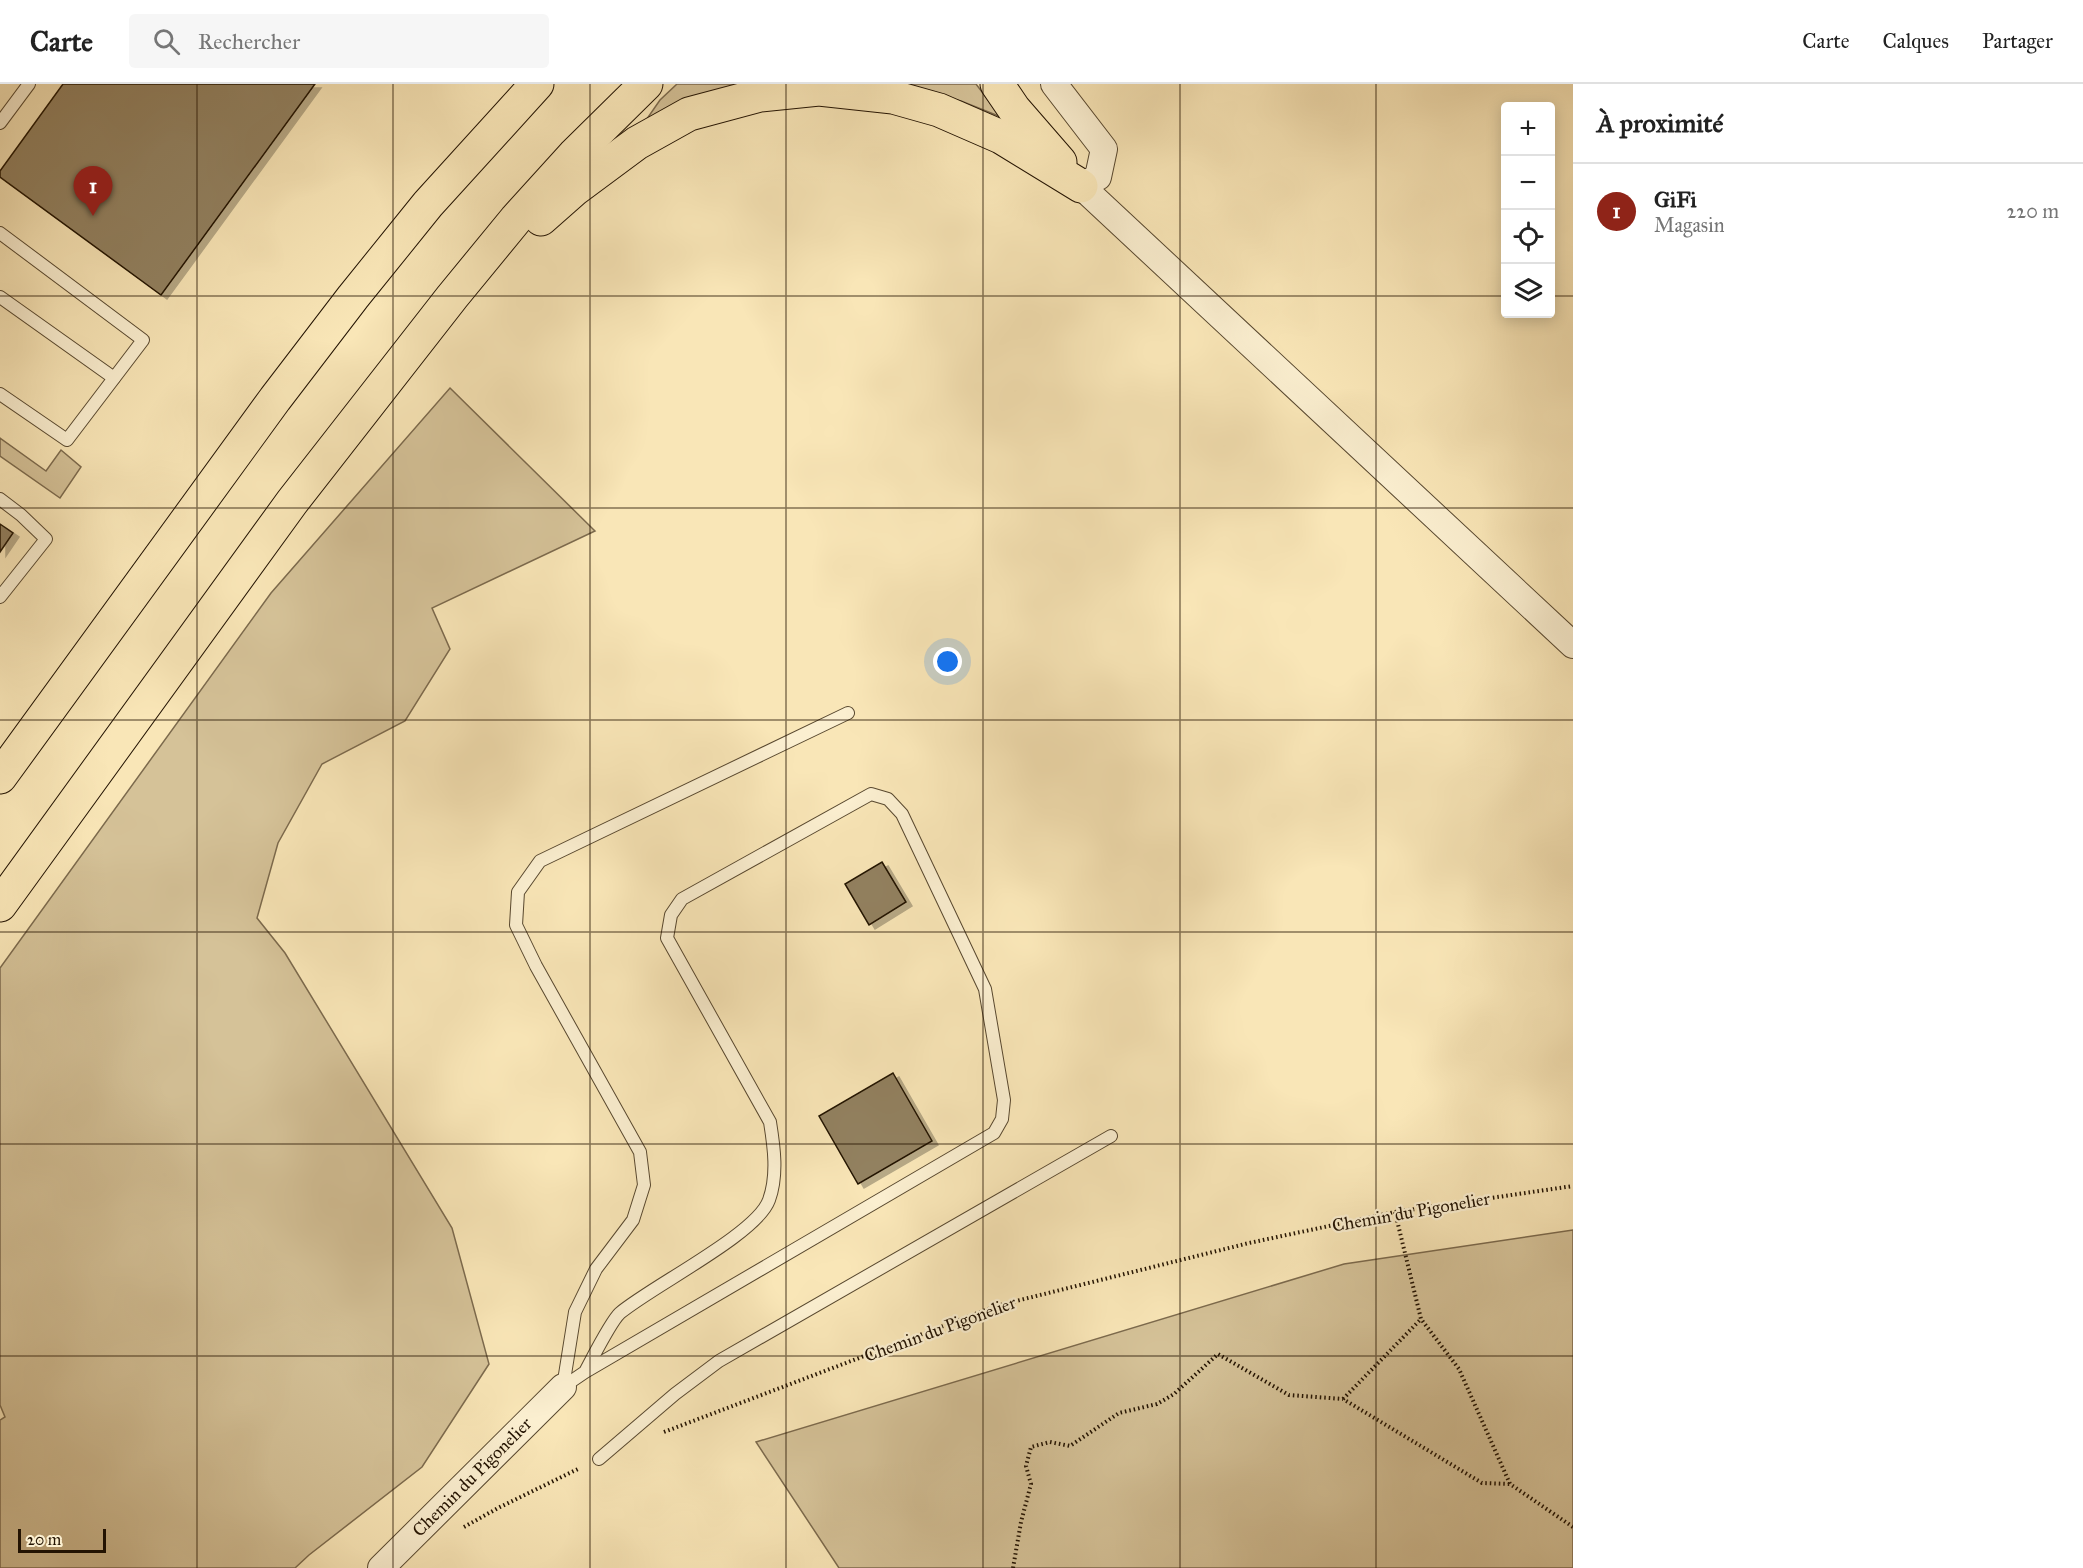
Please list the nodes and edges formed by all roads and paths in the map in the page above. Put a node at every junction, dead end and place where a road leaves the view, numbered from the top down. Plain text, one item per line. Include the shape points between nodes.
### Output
1 (29, 84) edge
2 (537, 84) edge
3 (646, 84) edge
4 (997, 84) edge
5 (1054, 84) edge
6 (0, 123) edge
7 (1081, 186) junction
8 (0, 233) edge
9 (0, 297) edge
10 (452, 297) junction
11 (114, 378) junction
12 (0, 394) edge
13 (0, 499) edge
14 (0, 597) edge
15 (1573, 645) edge
16 (848, 713) dead end
17 (0, 777) edge
18 (0, 905) edge
19 (1111, 1136) dead end
20 (1573, 1186) edge
21 (1395, 1212) junction
22 (1421, 1320) junction
23 (585, 1372) junction
24 (563, 1387) junction
25 (1343, 1399) junction
26 (654, 1436) dead end
27 (599, 1459) joint
28 (1510, 1484) junction
29 (1573, 1527) edge
30 (460, 1529) dead end
31 (381, 1568) edge
32 (1013, 1568) edge

1 - 6 lane
2 - 17 main road via 428,204 353,297
3 - 10 main road via 516,219
4 - 7 main road
5 - 7 street via 1104,149 1098,177
7 - 10 main road via 1001,137 939,110 892,97 819,89 760,95 689,114 637,143 575,189
7 - 15 street
8 - 11 lane via 143,340
9 - 11 lane
10 - 18 main road via 292,502
11 - 12 lane via 67,440
13 - 14 lane via 46,539
16 - 24 lane via 540,861 518,892 516,925 640,1152 644,1185 633,1220 596,1269 575,1312
19 - 27 lane via 719,1361
20 - 21 path, Chemin du Pigonelier
21 - 22 path
21 - 26 path, Chemin du Pigonelier via 1249,1243 996,1306
22 - 25 path
22 - 28 path via 1459,1369
23 - 23 lane via 994,1133 1002,1119 1004,1100 985,989 902,814 888,798 871,794 682,899 671,915 667,938 770,1122 775,1148 769,1201 753,1223 618,1314
23 - 24 lane
24 - 31 street, Chemin du Pigonelier
25 - 28 path via 1482,1483
25 - 32 path via 1289,1395 1218,1354 1174,1394 1157,1404 1119,1413 1070,1446 1050,1442 1031,1447 1026,1466 1031,1484
27 - 30 path, Chemin du Pigonelier
28 - 29 path

